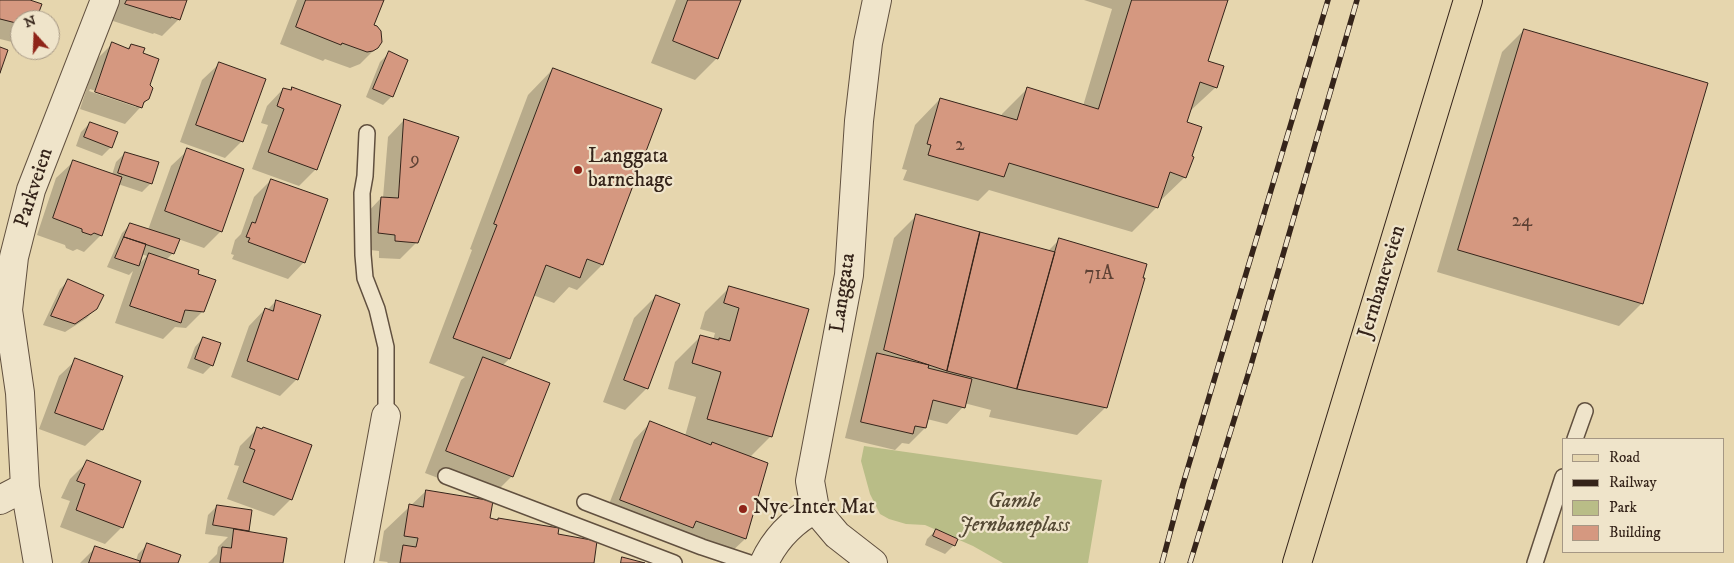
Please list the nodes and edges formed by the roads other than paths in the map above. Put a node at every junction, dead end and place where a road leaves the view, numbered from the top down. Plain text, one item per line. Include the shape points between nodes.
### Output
1 (105, 0) edge
2 (877, 0) edge
3 (1468, 0) edge
4 (367, 133) dead end
5 (1585, 411) dead end
6 (386, 416) joint
7 (1575, 438) edge
8 (446, 476) dead end
9 (1562, 480) edge
10 (25, 487) junction
11 (0, 500) edge
12 (585, 502) dead end
13 (815, 509) junction
14 (38, 563) edge
15 (359, 563) edge
16 (674, 563) edge
17 (750, 563) edge
18 (764, 563) edge
19 (872, 563) edge
20 (1297, 563) edge
21 (1535, 563) edge

1 - 10 street, Parkveien via 31,190 14,257 8,310 20,393
2 - 13 street, Langgata via 868,43 859,121 849,275 810,481
3 - 20 main road, Jernbaneveien
4 - 6 lane via 362,192 363,255 365,278 386,347
5 - 7 lane
6 - 15 street
8 - 16 lane
9 - 21 lane
10 - 11 street
10 - 14 street, Parkveien
12 - 17 lane
13 - 18 street via 799,517 779,538
13 - 19 street via 837,535

